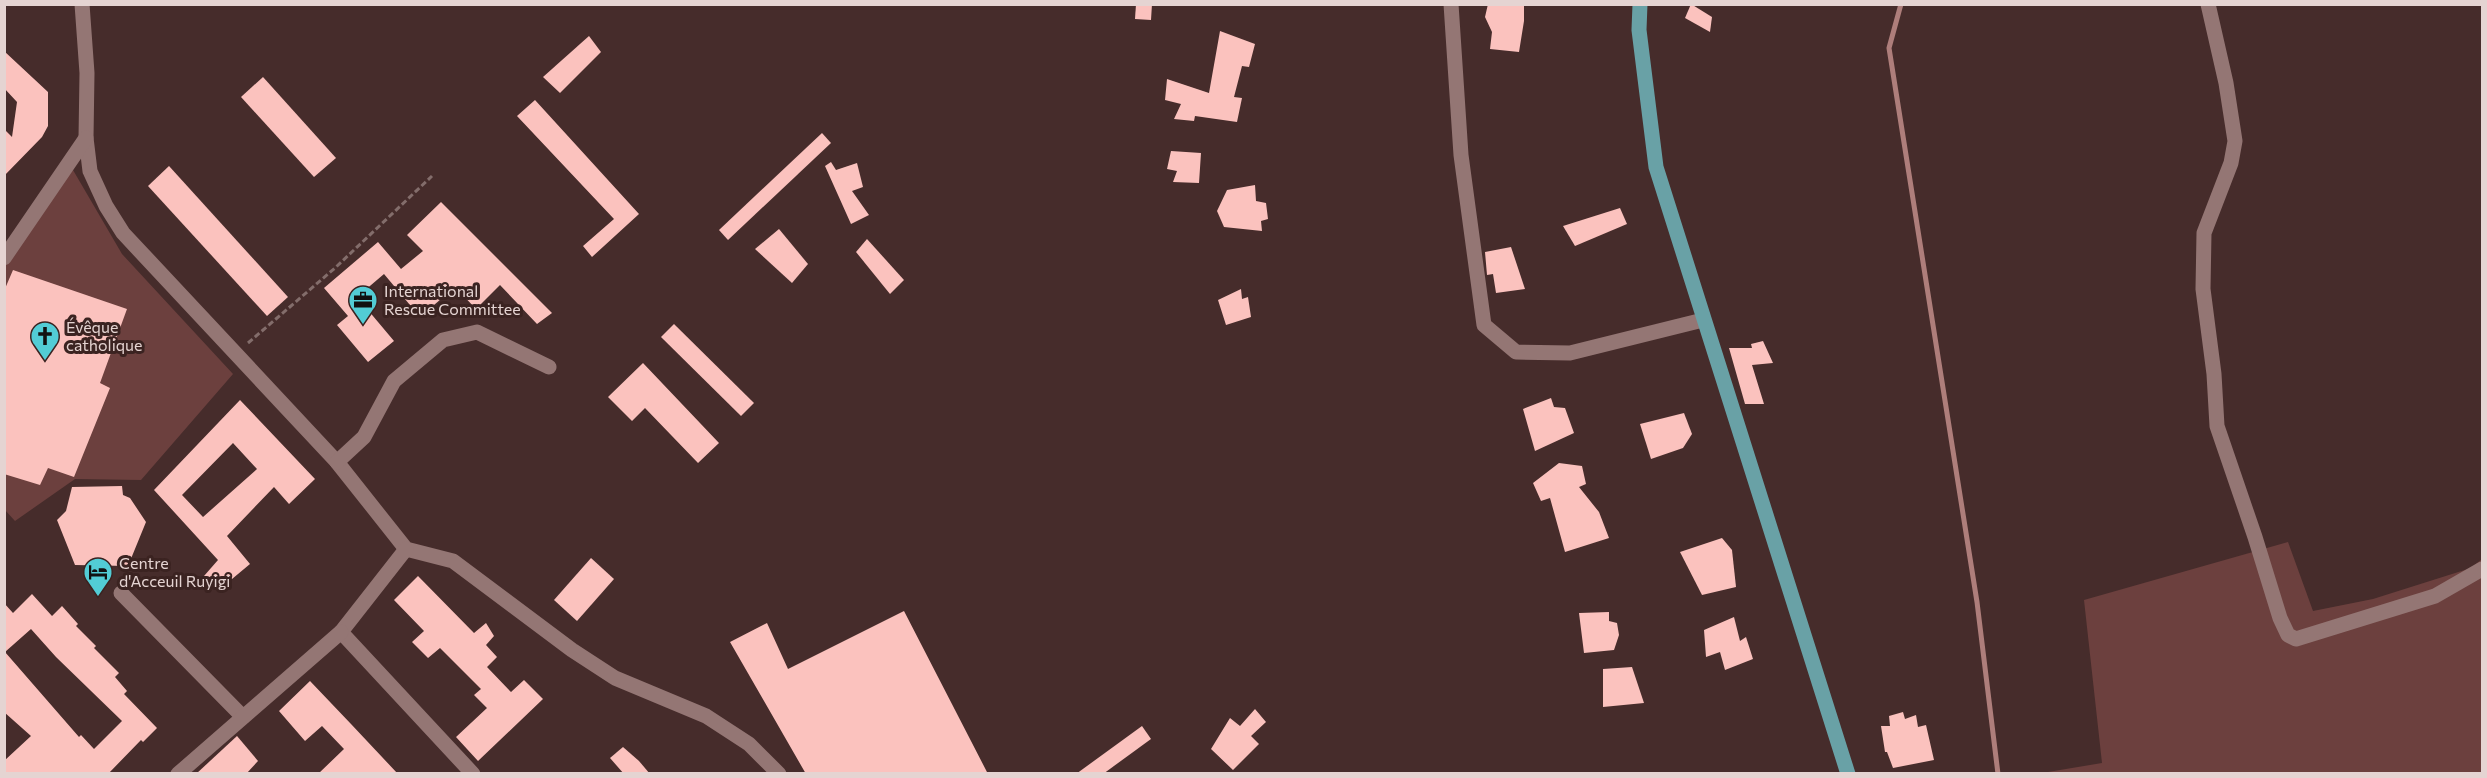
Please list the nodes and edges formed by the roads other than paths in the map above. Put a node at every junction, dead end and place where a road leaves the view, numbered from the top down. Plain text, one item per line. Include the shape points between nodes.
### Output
1 (82, 4) edge
2 (1451, 4) edge
3 (1640, 4) edge
4 (2208, 4) edge
5 (86, 138) junction
6 (4, 258) edge
7 (1703, 320) junction
8 (549, 367) dead end
9 (337, 462) junction
10 (406, 549) junction
11 (2482, 569) edge
12 (121, 592) dead end
13 (341, 632) junction
14 (243, 717) junction
15 (178, 774) edge
16 (473, 774) edge
17 (779, 774) edge
18 (1848, 774) edge

1 - 5 street
2 - 7 street via 1461,156 1484,325 1516,352 1570,353
3 - 7 main road via 1639,30 1656,167
4 - 11 street via 2235,141 2231,163 2204,233 2203,289 2217,426 2280,618 2288,634 2296,639 2435,596
5 - 6 street
5 - 9 street via 90,171 123,233
7 - 18 main road
8 - 9 street via 477,332 443,340 394,381 364,437
9 - 10 street
10 - 13 street
10 - 17 street via 453,561 572,650 615,678 706,716 749,744
12 - 14 street
13 - 14 street
13 - 16 street
14 - 15 street

